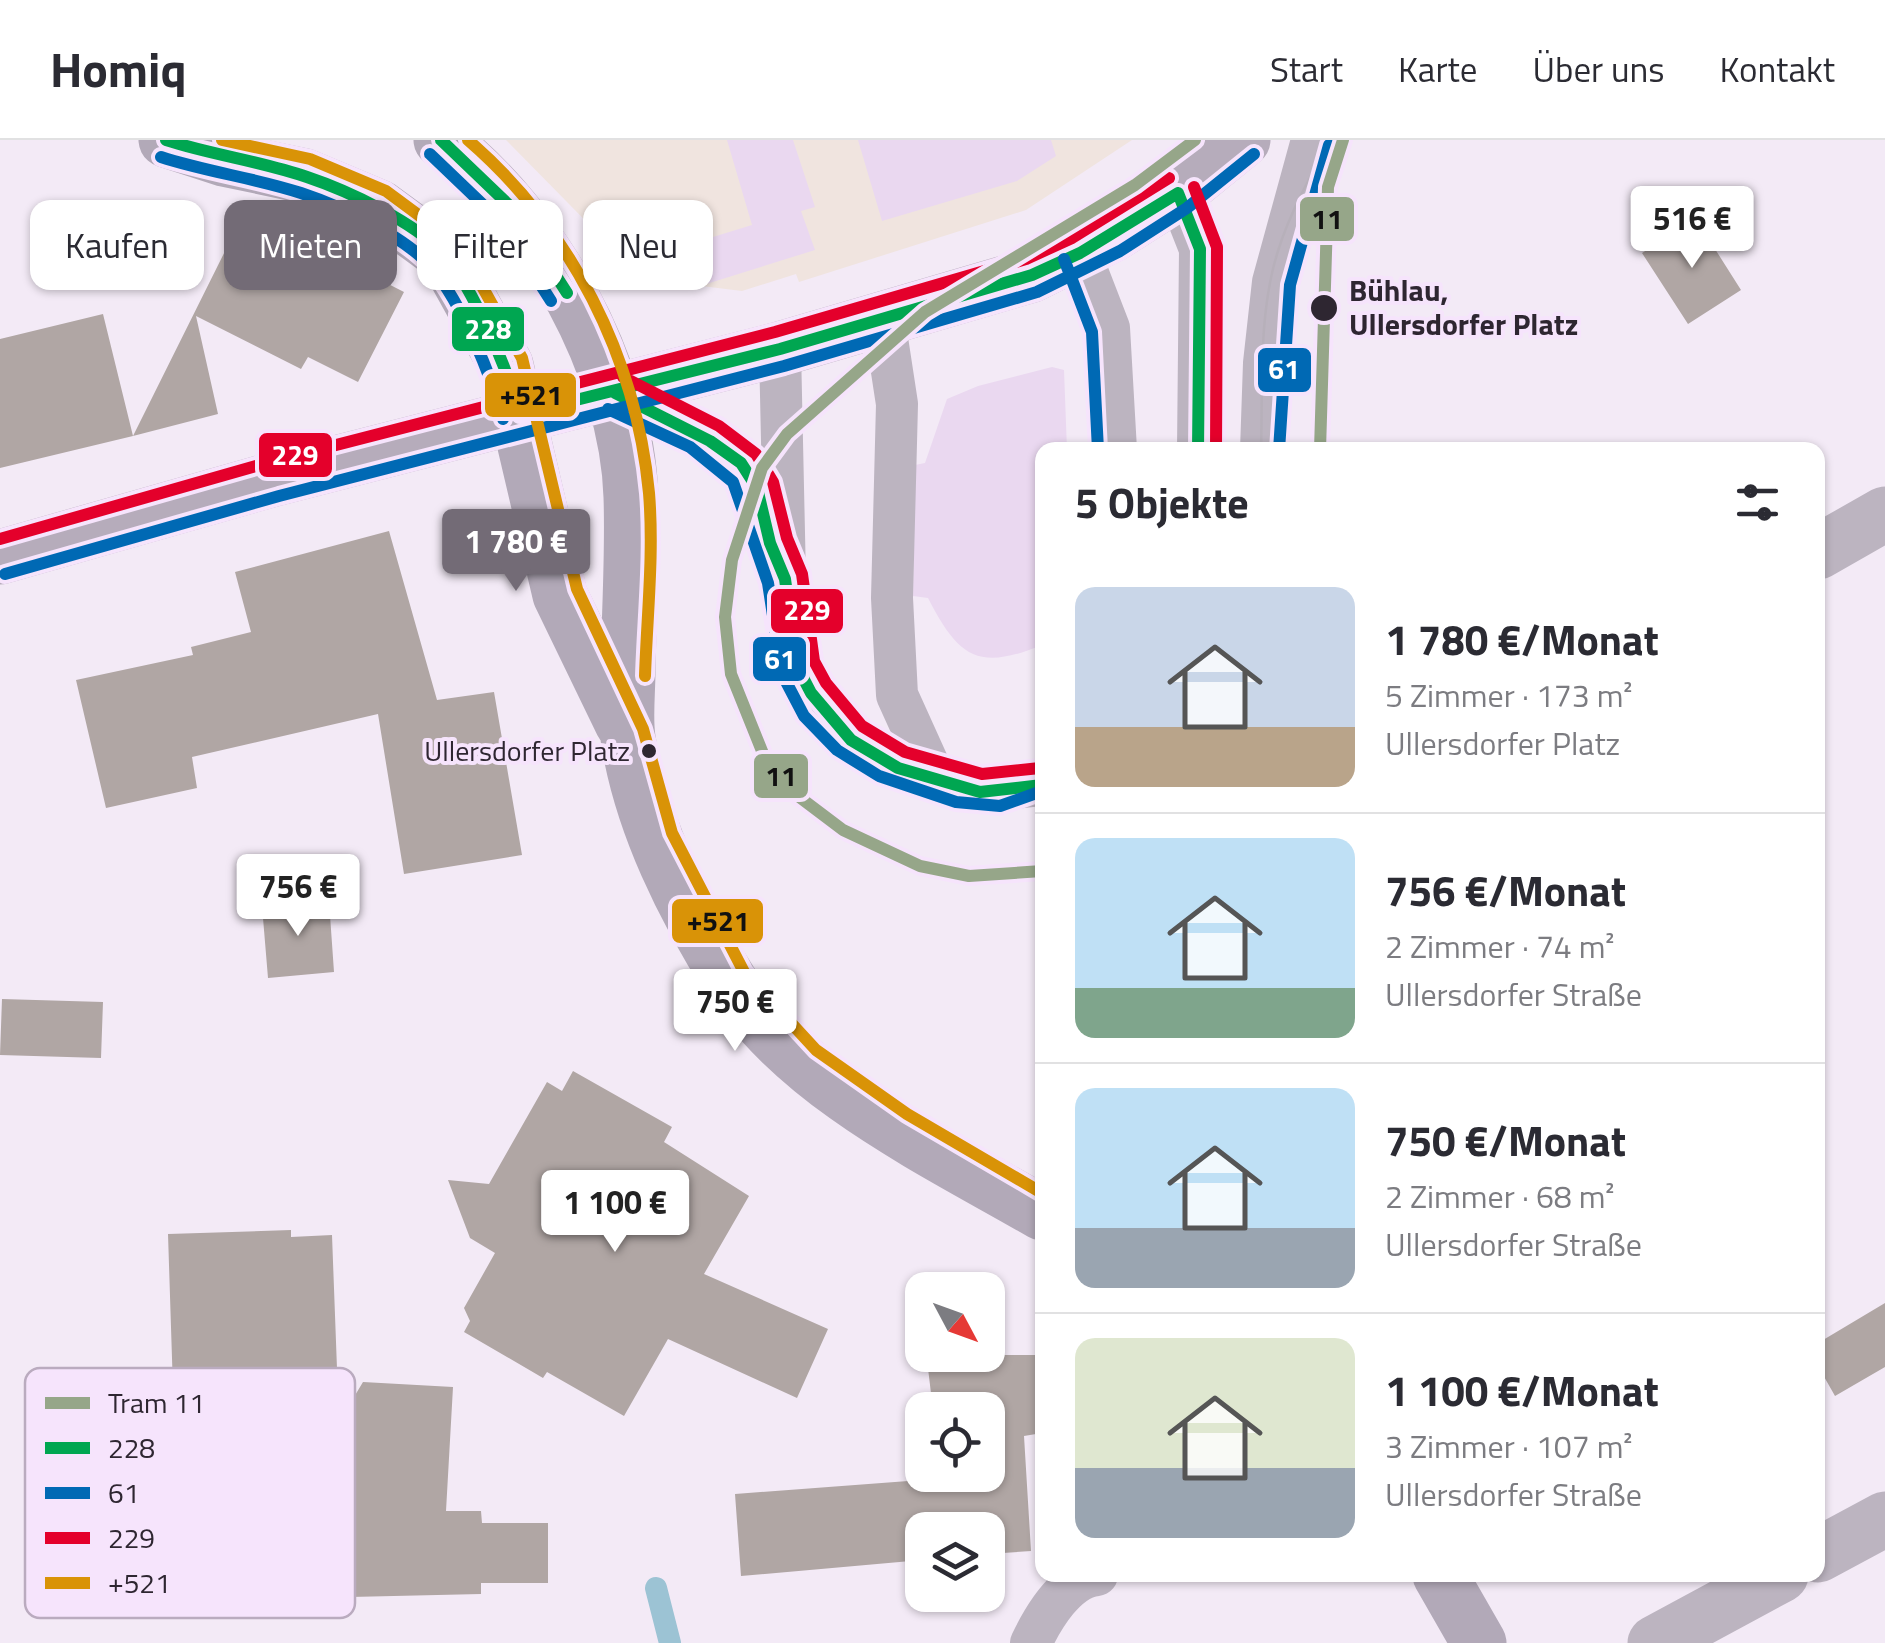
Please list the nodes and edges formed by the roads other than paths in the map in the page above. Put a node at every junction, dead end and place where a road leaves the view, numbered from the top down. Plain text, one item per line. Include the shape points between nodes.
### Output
1 (166, 140) edge
2 (441, 140) edge
3 (1243, 140) edge
4 (1312, 140) edge
5 (225, 150) edge
6 (1178, 193) junction
7 (1080, 254) junction
8 (884, 319) junction
9 (780, 349) junction
10 (615, 392) junction
11 (520, 414) junction
12 (1116, 442) edge
13 (1198, 442) edge
14 (1261, 442) edge
15 (1885, 514) edge
16 (1825, 548) edge
17 (0, 557) edge
18 (785, 579) junction
19 (627, 735) junction
20 (935, 779) junction
21 (1033, 782) edge
22 (1035, 1209) edge
23 (1885, 1519) edge
24 (1825, 1551) edge
25 (1079, 1582) edge
26 (1444, 1582) edge
27 (1768, 1582) edge
28 (1031, 1643) edge
29 (1479, 1643) edge
30 (1655, 1643) edge

1 - 5 main road
2 - 10 main road via 512,207 555,267
3 - 6 main road
4 - 14 lane via 1273,282
5 - 11 main road via 379,208 445,255 506,365
6 - 7 main road
6 - 13 lane via 1200,249
7 - 8 main road
7 - 12 lane via 1109,328
8 - 9 main road
8 - 20 lane via 898,404 892,598 897,694
9 - 10 main road
9 - 18 lane
10 - 11 main road
10 - 18 lane via 741,463 757,488
10 - 19 main road via 631,493
11 - 17 main road
11 - 19 main road via 560,595
15 - 16 street
18 - 20 lane via 797,666 811,693 851,740 898,768
19 - 22 main road via 656,840 730,982 777,1038 898,1129
20 - 21 lane via 980,792
23 - 24 street
25 - 28 lane via 1046,1612
26 - 29 main road
27 - 30 street

